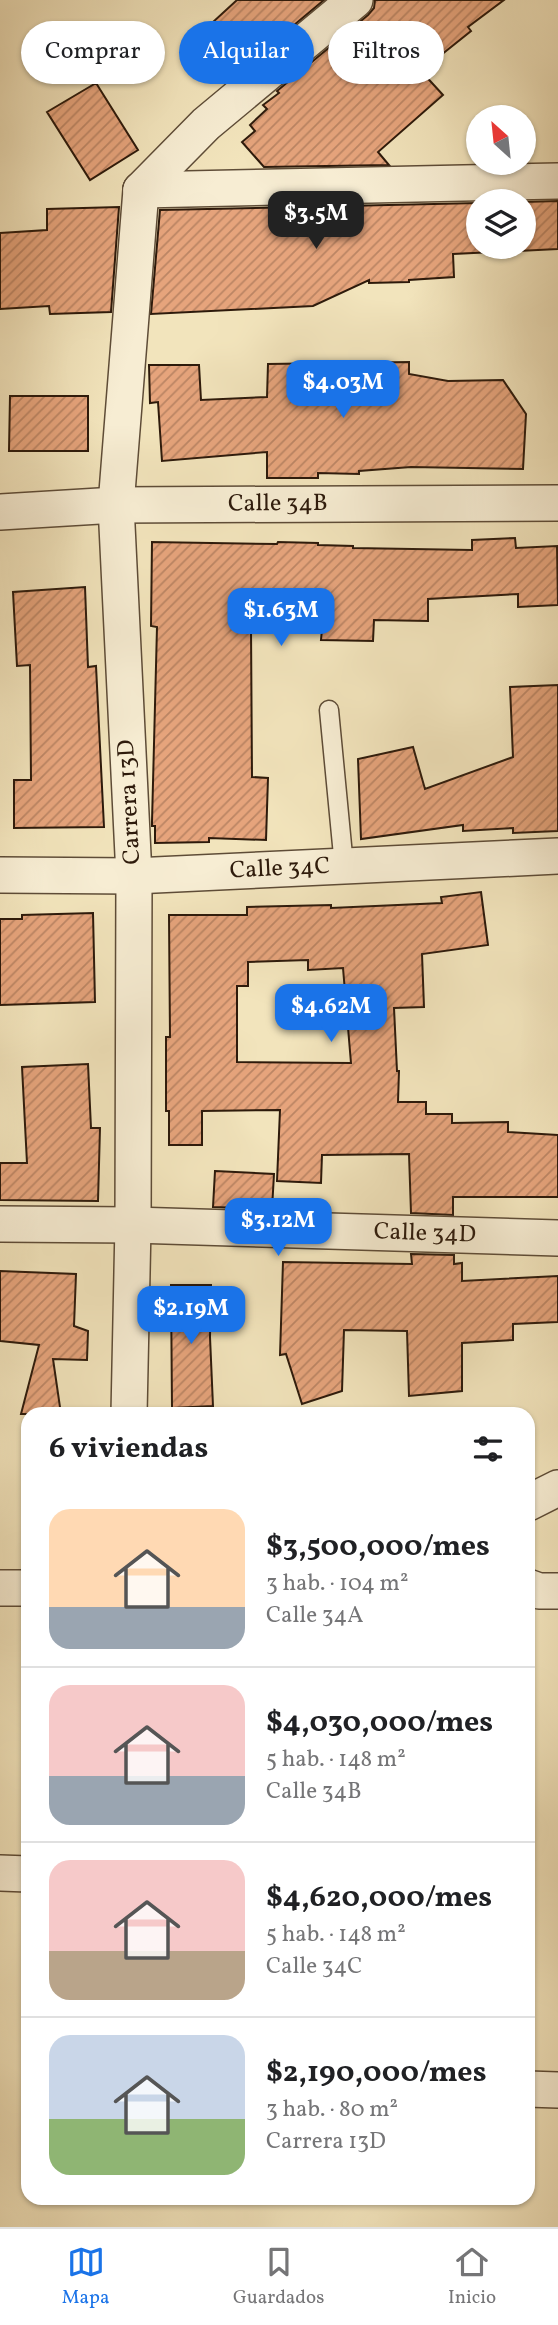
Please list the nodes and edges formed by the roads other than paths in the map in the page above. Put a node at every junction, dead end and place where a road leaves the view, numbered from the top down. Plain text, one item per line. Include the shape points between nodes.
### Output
1 (355, 0) edge
2 (558, 181) edge
3 (141, 190) junction
4 (558, 503) edge
5 (116, 505) junction
6 (0, 512) edge
7 (329, 709) dead end
8 (558, 856) edge
9 (344, 866) junction
10 (0, 875) edge
11 (134, 876) junction
12 (0, 1224) edge
13 (133, 1225) junction
14 (558, 1238) edge
15 (129, 1407) edge
16 (558, 1488) edge
17 (535, 1500) edge
18 (0, 1588) edge
19 (21, 1588) edge
20 (535, 1590) edge
21 (558, 1591) edge
22 (0, 1873) edge
23 (21, 1874) edge
24 (535, 2089) edge
25 (558, 2090) edge

1 - 3 street via 206,124
2 - 3 street
3 - 5 street, Carrera 13D
4 - 5 street, Calle 34B
5 - 6 street, Calle 34B
5 - 11 street, Carrera 13D
7 - 9 lane
8 - 9 street, Calle 34C
9 - 11 street, Calle 34C
10 - 11 street, Calle 34C
11 - 13 street, Carrera 13D
12 - 13 street, Calle 34D
13 - 14 street, Calle 34D
13 - 15 street, Carrera 13D
16 - 17 street
18 - 19 street
20 - 21 street
22 - 23 street
24 - 25 street

